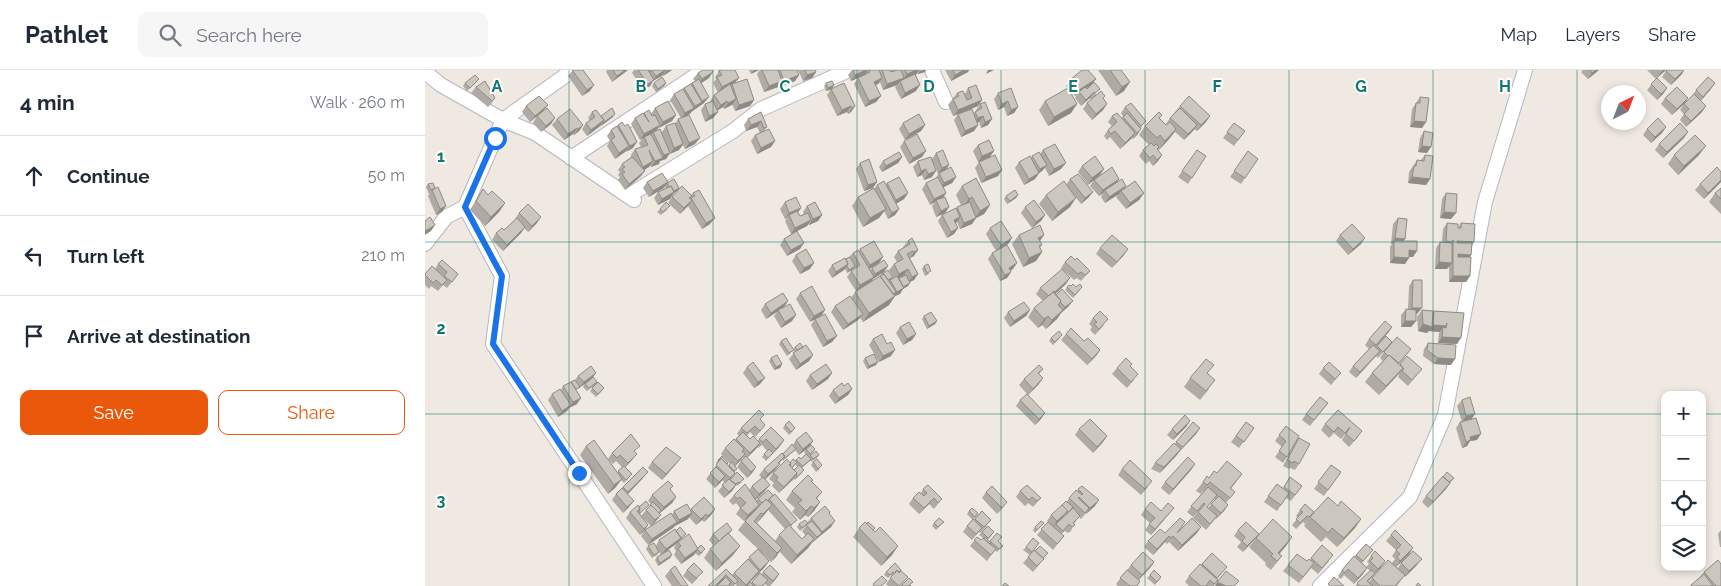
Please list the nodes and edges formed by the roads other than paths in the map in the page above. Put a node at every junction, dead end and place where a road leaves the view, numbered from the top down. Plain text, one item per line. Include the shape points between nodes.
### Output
1 (573, 70) edge
2 (704, 70) edge
3 (849, 70) edge
4 (931, 70) edge
5 (1525, 70) edge
6 (425, 72) edge
7 (945, 102) dead end
8 (503, 120) junction
9 (571, 158) junction
10 (465, 207) junction
11 (425, 244) edge
12 (654, 586) edge
13 (1320, 586) edge

1 - 8 street
2 - 9 street
3 - 9 street via 761,109 632,198
4 - 7 street
5 - 13 street via 1485,202 1445,415 1410,497
6 - 8 street via 441,85
8 - 9 street via 535,133
8 - 10 street
10 - 11 street via 445,217
10 - 12 street via 502,276 493,344

